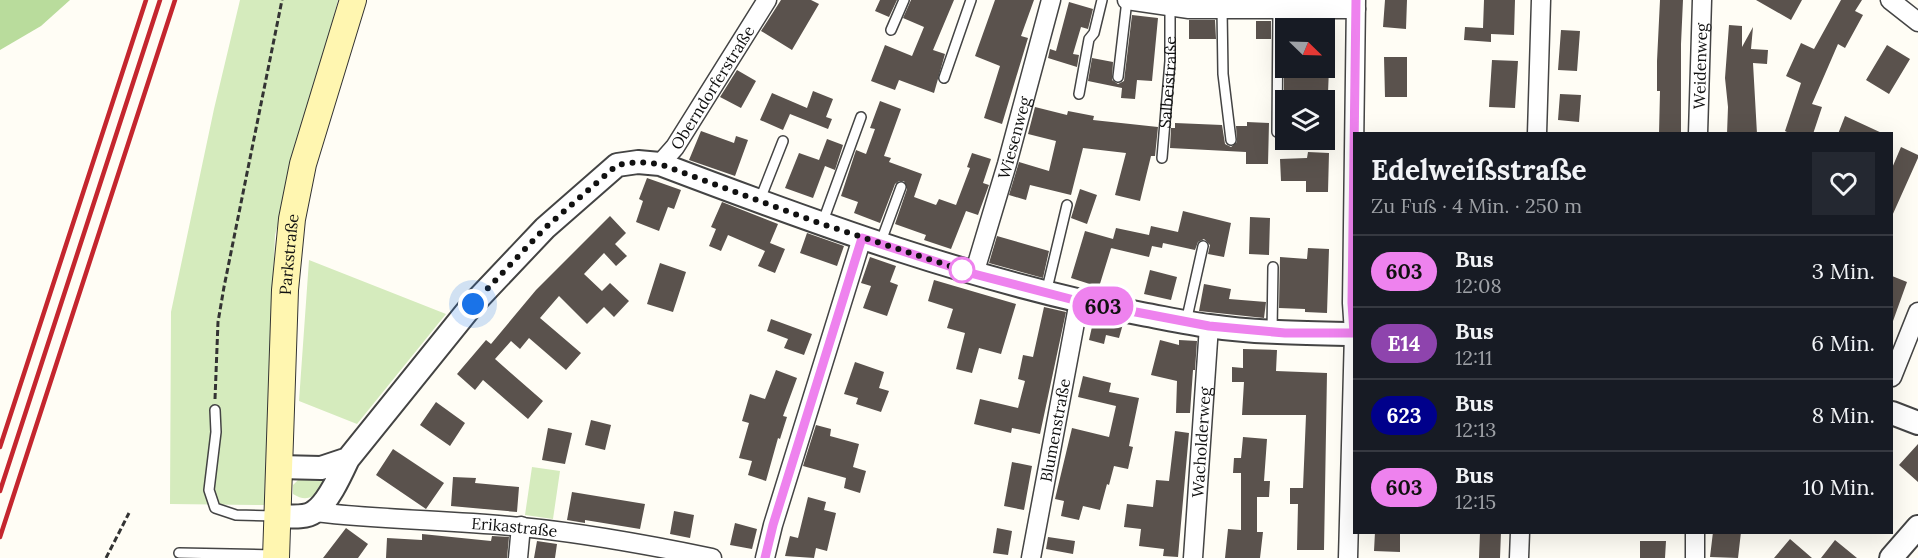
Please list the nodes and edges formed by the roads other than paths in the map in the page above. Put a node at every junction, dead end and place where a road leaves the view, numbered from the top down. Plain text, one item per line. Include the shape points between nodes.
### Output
1 (353, 0) edge
2 (767, 0) edge
3 (904, 0) edge
4 (971, 0) edge
5 (1051, 0) edge
6 (1102, 0) edge
7 (1127, 0) edge
8 (1540, 0) edge
9 (1702, 0) edge
10 (1890, 0) edge
11 (1356, 5) edge
12 (1170, 6) junction
13 (1222, 9) junction
14 (1278, 9) junction
15 (1918, 22) edge
16 (891, 30) dead end
17 (1118, 77) dead end
18 (944, 78) dead end
19 (1277, 90) edge
20 (1079, 94) dead end
21 (861, 117) dead end
22 (1354, 132) edge
23 (1537, 132) edge
24 (1698, 132) edge
25 (1231, 140) dead end
26 (783, 141) dead end
27 (1162, 158) dead end
28 (660, 164) junction
29 (901, 187) dead end
30 (759, 202) junction
31 (1067, 205) dead end
32 (822, 224) junction
33 (1353, 228) edge
34 (871, 241) junction
35 (1203, 246) dead end
36 (1273, 267) dead end
37 (974, 274) junction
38 (1046, 293) junction
39 (1078, 301) junction
40 (1918, 312) edge
41 (1353, 318) edge
42 (1186, 322) junction
43 (1209, 326) junction
44 (1272, 332) junction
45 (1353, 333) edge
46 (1353, 370) edge
47 (1893, 374) edge
48 (215, 410) road end
49 (1893, 413) edge
50 (1918, 423) edge
51 (348, 459) junction
52 (279, 467) junction
53 (315, 512) junction
54 (276, 516) junction
55 (521, 526) junction
56 (1918, 527) edge
57 (1520, 534) edge
58 (1695, 534) edge
59 (178, 553) dead end
60 (276, 557) edge
61 (518, 558) edge
62 (712, 558) edge
63 (765, 558) edge
64 (1031, 558) edge
65 (1192, 558) edge
66 (1348, 558) edge
67 (1519, 558) edge
68 (1695, 558) edge
69 (1891, 558) edge

1 - 52 main road, Parkstraße via 303,164 292,219 285,290
2 - 28 street, Oberndorferstraße via 675,147
3 - 16 lane
4 - 18 lane
5 - 37 street, Wiesenweg
6 - 20 lane via 1089,39
7 - 12 street
7 - 17 lane
8 - 23 street
9 - 24 street, Weidenweg
10 - 15 street
11 - 14 street
11 - 22 street
12 - 13 street
12 - 27 lane, Salbeistraße
13 - 14 street
13 - 25 lane via 1223,74
14 - 19 lane
21 - 32 lane
26 - 30 lane
28 - 30 street
28 - 51 street, Oberndorferstraße via 617,165 545,228 473,304
29 - 34 lane
30 - 32 street
31 - 38 lane
32 - 34 street
33 - 41 street
34 - 37 street
34 - 63 street
35 - 42 lane
36 - 44 lane
37 - 38 street
38 - 39 street
39 - 42 street
39 - 64 street, Blumenstraße
40 - 47 street
42 - 43 street
43 - 44 street
43 - 65 street, Wacholderweg
44 - 45 street
46 - 66 street
48 - 54 lane via 209,490 214,508 236,515
49 - 50 street
51 - 52 street via 321,468
51 - 53 street, Oberndorferstraße via 336,485
52 - 54 main road, Parkstraße
53 - 54 street
53 - 55 street, Erikastraße
54 - 60 main road
55 - 61 street
55 - 62 street, Erikastraße via 638,542
56 - 69 street
57 - 67 street
58 - 68 street
59 - 60 lane

